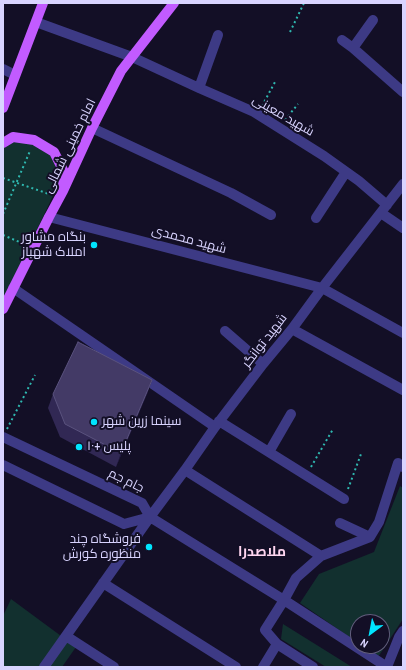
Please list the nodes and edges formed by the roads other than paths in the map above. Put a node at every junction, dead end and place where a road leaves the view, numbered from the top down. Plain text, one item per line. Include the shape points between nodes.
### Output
1 (174, 3) edge
2 (40, 4) edge
3 (373, 20) dead end
4 (36, 22) junction
5 (218, 35) dead end
6 (342, 40) dead end
7 (353, 48) junction
8 (132, 57) junction
9 (3, 69) edge
10 (15, 74) junction
11 (199, 88) junction
12 (403, 92) edge
13 (3, 108) edge
14 (92, 128) junction
15 (3, 143) edge
16 (346, 172) junction
17 (403, 184) edge
18 (61, 194) junction
19 (384, 209) junction
20 (271, 215) dead end
21 (49, 217) junction
22 (316, 218) dead end
23 (403, 228) edge
24 (13, 288) junction
25 (322, 288) junction
26 (3, 309) edge
27 (292, 329) junction
28 (225, 331) dead end
29 (403, 333) edge
30 (263, 364) junction
31 (403, 390) edge
32 (291, 414) dead end
33 (217, 424) junction
34 (5, 434) edge
35 (269, 452) junction
36 (3, 465) edge
37 (403, 467) edge
38 (185, 470) junction
39 (344, 500) road end
40 (150, 517) junction
41 (340, 523) dead end
42 (370, 537) junction
43 (321, 556) junction
44 (103, 583) junction
45 (284, 600) junction
46 (403, 631) edge
47 (66, 636) junction
48 (277, 644) junction
49 (44, 667) edge
50 (114, 667) edge
51 (236, 667) edge
52 (263, 667) edge
53 (314, 667) edge
54 (387, 667) edge

1 - 8 main road, امام خمینی شمالی
2 - 4 main road
3 - 7 street
4 - 8 street, شهید معینی
4 - 10 main road
5 - 11 street
6 - 7 street
7 - 12 street
8 - 11 street, شهید معینی
8 - 14 main road, امام خمینی شمالی via 121,71
9 - 10 street
10 - 13 main road
11 - 16 street, شهید معینی via 258,114
14 - 18 main road, امام خمینی شمالی
14 - 20 street via 219,187
15 - 18 main road via 13,137 34,140 54,152 64,172
16 - 19 street, شهید معینی via 359,181
16 - 22 street
17 - 19 street, شهید توانگر
18 - 21 main road, امام خمینی شمالی
19 - 23 street, شهید معینی
19 - 25 street, شهید توانگر
21 - 24 main road, امام خمینی شمالی
21 - 25 street, شهید محمدی
24 - 26 main road, امام خمینی شمالی
24 - 33 street
25 - 27 street, شهید توانگر
25 - 29 street, شهید محمدی
27 - 30 street, شهید توانگر
27 - 31 street
28 - 30 street
30 - 33 street, شهید توانگر
32 - 35 street
33 - 35 street
33 - 38 street, شهید توانگر
34 - 40 street, جام جم via 142,503
35 - 39 street
36 - 40 street via 124,524
37 - 42 street via 398,463 379,522
38 - 40 street, شهید توانگر
38 - 43 street
40 - 44 street, شهید توانگر
40 - 45 street
41 - 42 street
42 - 43 street
43 - 45 street via 296,578
44 - 47 street, شهید توانگر
44 - 51 street
45 - 48 street via 265,630
45 - 54 street
46 - 54 street
47 - 49 street, شهید توانگر
47 - 50 street
48 - 52 street
48 - 53 street

